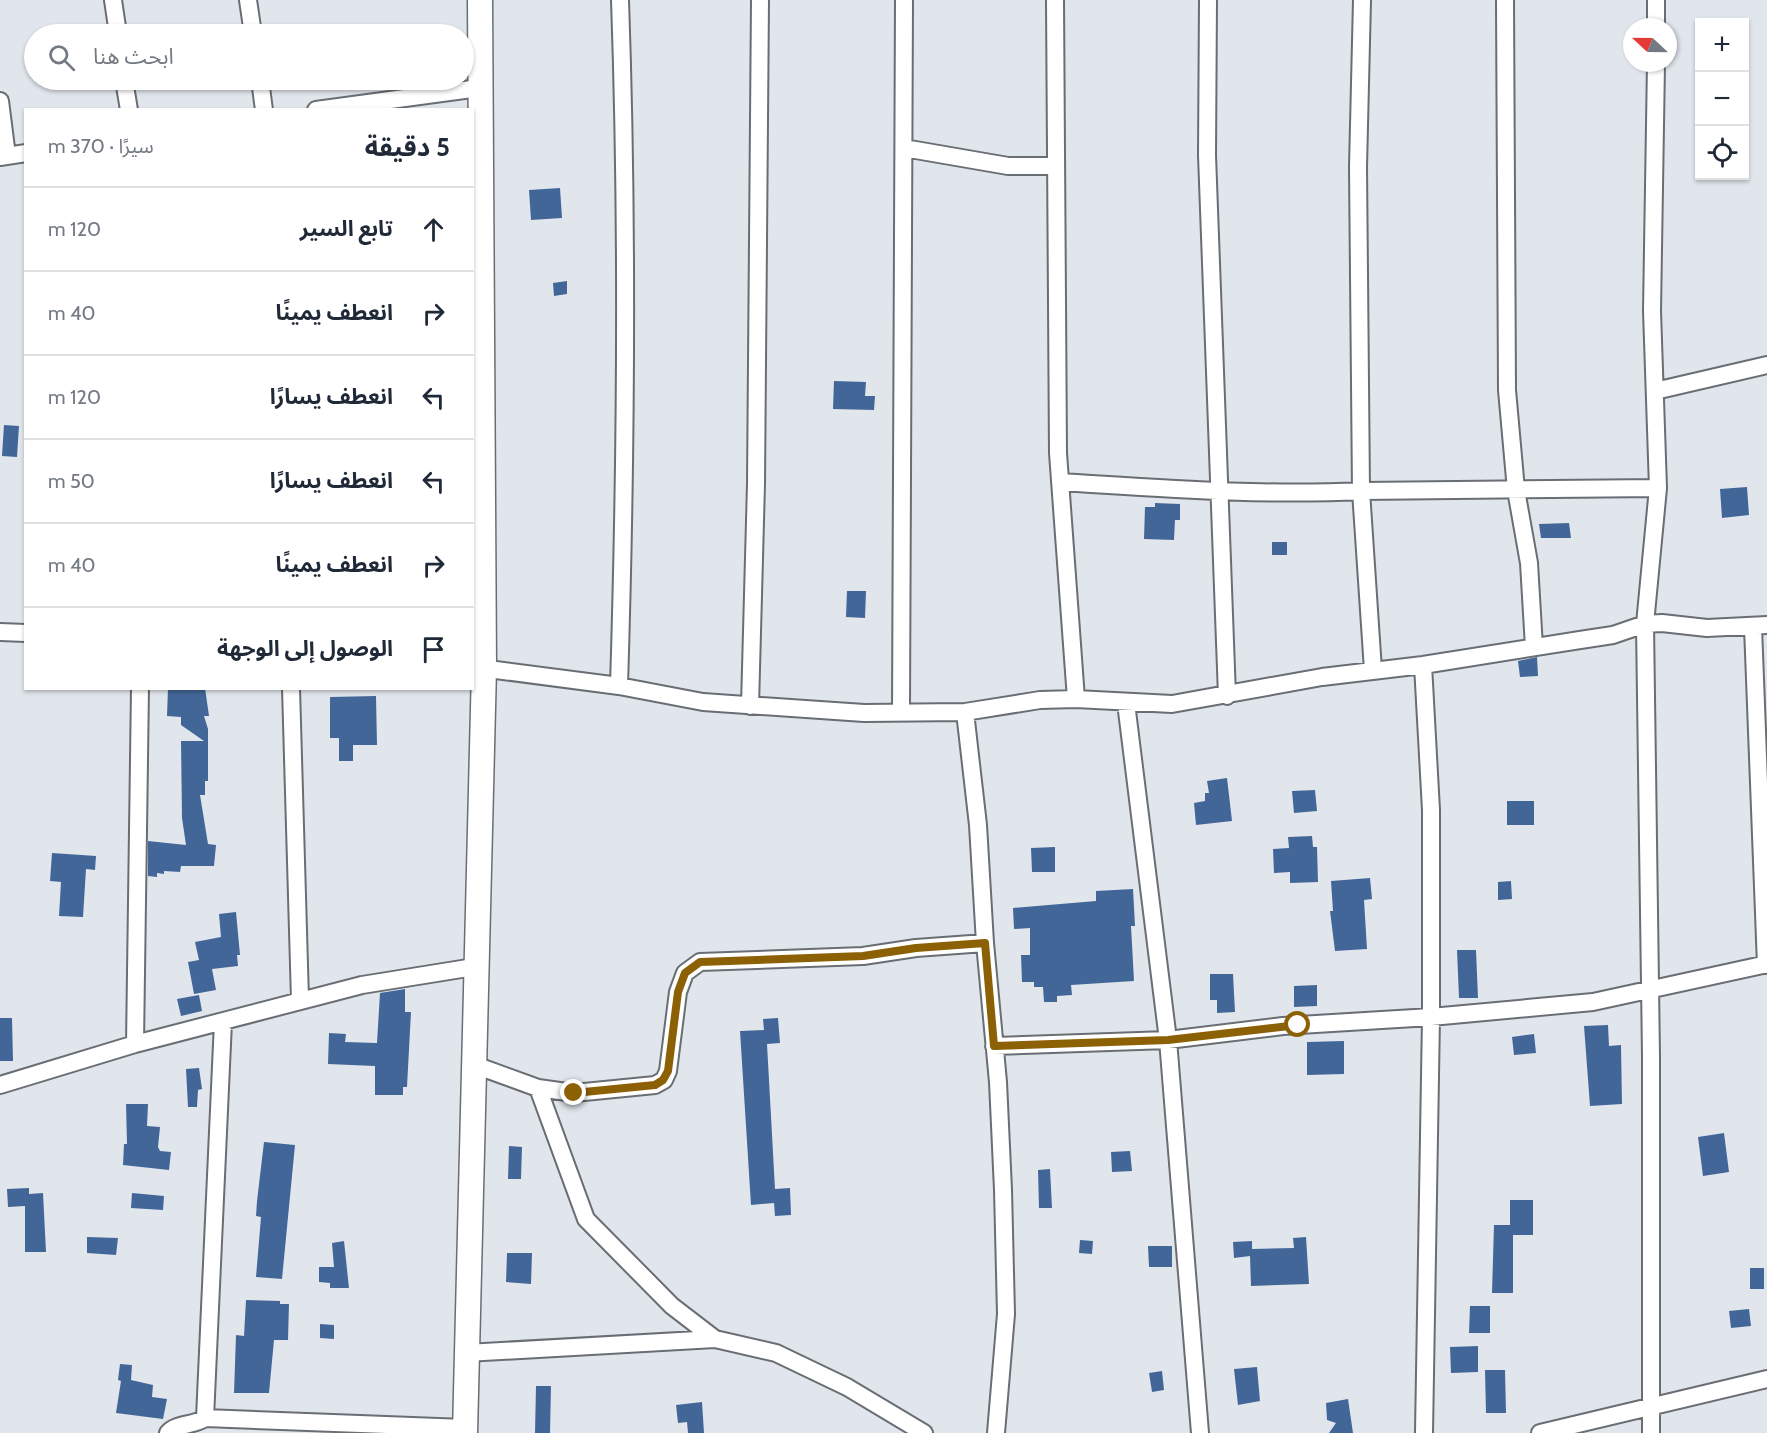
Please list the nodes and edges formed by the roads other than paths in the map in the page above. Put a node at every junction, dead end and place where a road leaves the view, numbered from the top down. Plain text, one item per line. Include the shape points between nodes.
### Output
1 (113, 0) edge
2 (248, 0) edge
3 (480, 0) edge
4 (620, 0) edge
5 (760, 0) edge
6 (904, 0) edge
7 (1055, 0) edge
8 (1208, 0) edge
9 (1362, 0) edge
10 (1505, 0) edge
11 (1656, 0) edge
12 (1656, 18) edge
13 (117, 24) edge
14 (252, 24) edge
15 (1656, 72) edge
16 (479, 88) junction
17 (474, 89) edge
18 (126, 90) edge
19 (261, 90) edge
20 (464, 90) edge
21 (0, 101) edge
22 (129, 108) edge
23 (264, 108) edge
24 (331, 108) edge
25 (904, 148) junction
26 (24, 153) edge
27 (4, 156) edge
28 (1055, 166) junction
29 (1767, 365) edge
30 (1655, 391) junction
31 (1060, 482) junction
32 (1658, 488) junction
33 (1516, 490) junction
34 (1361, 491) junction
35 (1219, 492) junction
36 (1645, 624) junction
37 (1760, 626) edge
38 (0, 632) edge
39 (24, 633) edge
40 (1534, 647) junction
41 (1423, 665) junction
42 (478, 667) edge
43 (1373, 670) junction
44 (619, 686) junction
45 (140, 690) edge
46 (291, 690) edge
47 (1227, 696) junction
48 (1076, 699) junction
49 (1126, 703) junction
50 (750, 705) junction
51 (964, 712) junction
52 (901, 713) junction
53 (985, 943) junction
54 (1767, 964) edge
55 (474, 967) junction
56 (1648, 988) junction
57 (300, 1000) junction
58 (1431, 1017) junction
59 (223, 1022) junction
60 (1168, 1040) junction
61 (135, 1044) junction
62 (994, 1046) junction
63 (472, 1065) junction
64 (0, 1085) edge
65 (538, 1088) junction
66 (715, 1339) junction
67 (466, 1353) junction
68 (1767, 1379) edge
69 (1652, 1405) junction
70 (205, 1418) junction
71 (465, 1431) edge
72 (168, 1433) edge
73 (924, 1433) edge
74 (996, 1433) edge
75 (1200, 1433) edge
76 (1424, 1433) edge
77 (1540, 1433) edge
78 (1651, 1433) edge

1 - 13 street
2 - 14 street
3 - 16 street
4 - 44 street via 625,146 626,478
5 - 50 street
6 - 25 street
7 - 28 street
8 - 35 street via 1207,155
9 - 34 street via 1358,191
10 - 33 street via 1507,390
11 - 12 street
15 - 30 street via 1652,311
16 - 17 street
16 - 42 street
18 - 22 street
19 - 23 street
20 - 24 street
21 - 27 street
25 - 28 street via 1008,166
25 - 52 street
26 - 27 street
28 - 31 street
29 - 30 street
30 - 32 street
31 - 35 street
31 - 48 street
32 - 33 street
32 - 36 street
33 - 34 street
33 - 40 street via 1529,563
34 - 35 street
34 - 43 street
35 - 47 street
36 - 37 street
36 - 40 street via 1613,635
36 - 56 street
37 - 54 street
38 - 39 street
40 - 41 street
41 - 43 street
41 - 58 street via 1431,810
42 - 44 street
42 - 55 street
43 - 47 street
44 - 50 street via 703,702
45 - 61 street
46 - 57 street
47 - 49 street via 1172,704
48 - 49 street
48 - 51 street via 1040,700
49 - 60 street
50 - 52 street
51 - 52 street
51 - 53 street via 978,825
53 - 62 street
53 - 65 street via 863,956 700,962 685,973 678,992 668,1071 663,1080 655,1085 574,1093
54 - 56 street
55 - 57 street via 362,985
55 - 63 street
56 - 58 street via 1593,1002
56 - 69 street
57 - 59 street
58 - 60 street via 1283,1026
58 - 76 street
59 - 61 street
59 - 70 street
60 - 62 street
60 - 75 street
61 - 64 street
62 - 74 street via 1006,1314
63 - 65 street
63 - 67 street
65 - 66 street via 586,1219 672,1306
66 - 67 street
66 - 73 street via 776,1353 847,1387
67 - 71 street
68 - 69 street
69 - 77 street
69 - 78 street
70 - 71 street
70 - 72 street

